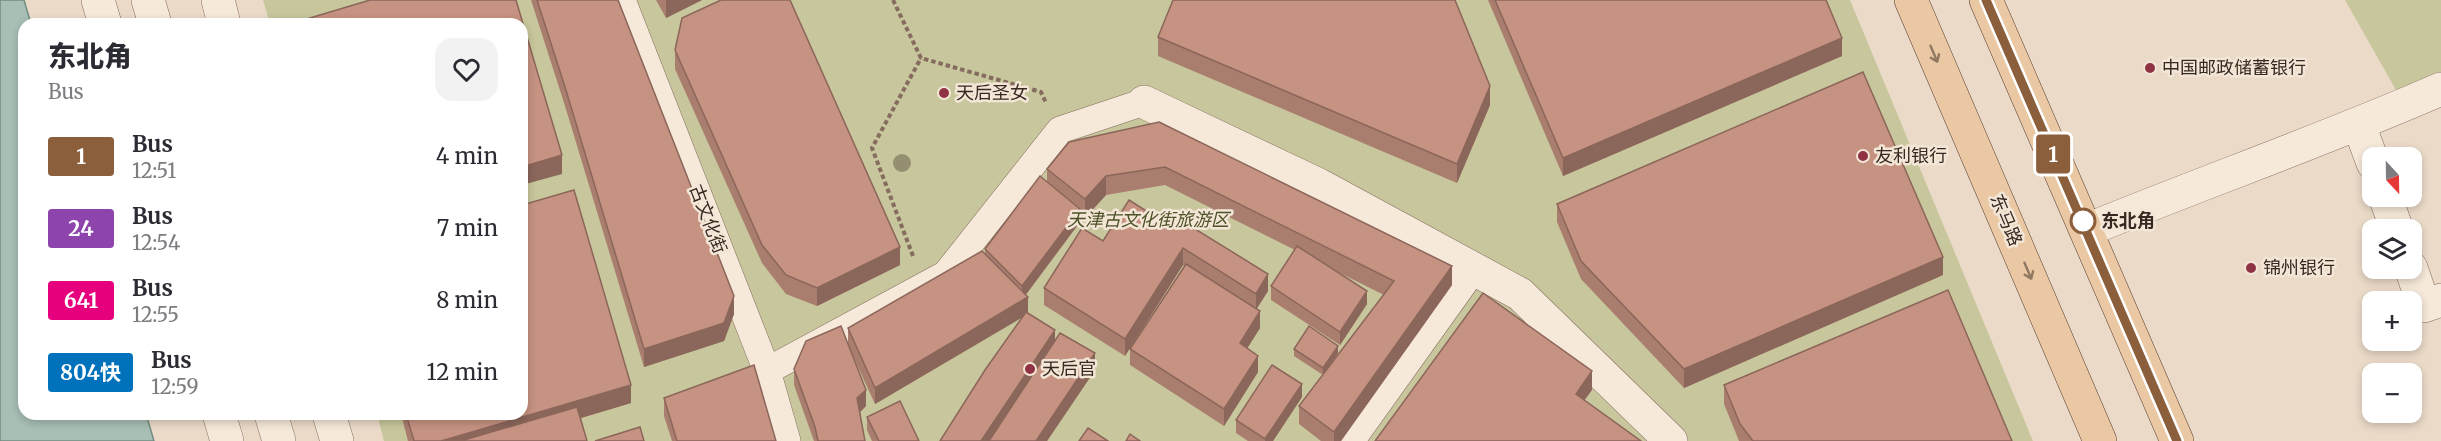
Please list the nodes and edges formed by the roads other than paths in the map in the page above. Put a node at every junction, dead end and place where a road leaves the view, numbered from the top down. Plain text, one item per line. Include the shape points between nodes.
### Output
1 (98, 0) edge
2 (148, 0) edge
3 (218, 0) edge
4 (622, 0) edge
5 (1911, 0) edge
6 (1986, 0) edge
7 (103, 18) edge
8 (153, 18) edge
9 (222, 18) edge
10 (2441, 89) edge
11 (1144, 102) joint
12 (2359, 125) junction
13 (2367, 147) edge
14 (2087, 230) junction
15 (1474, 269) junction
16 (2415, 279) edge
17 (2441, 300) edge
18 (767, 371) junction
19 (221, 420) edge
20 (273, 420) edge
21 (331, 420) edge
22 (226, 441) edge
23 (279, 441) edge
24 (337, 441) edge
25 (787, 441) edge
26 (1351, 441) edge
27 (1671, 441) edge
28 (2100, 441) edge
29 (2177, 441) edge

1 - 7 street
2 - 8 street
3 - 9 street
4 - 18 street, 古文化街
5 -> 28 main road, 东马路
6 - 14 main road
10 - 12 street
11 - 15 street via 1319,185
11 - 18 street via 1060,130 946,274
12 - 13 street
12 - 14 street
14 - 29 main road
15 - 26 street
15 - 27 street via 1520,294
16 - 17 street via 2424,306
18 - 25 street, 古文化街
19 - 22 street
20 - 23 street
21 - 24 street

